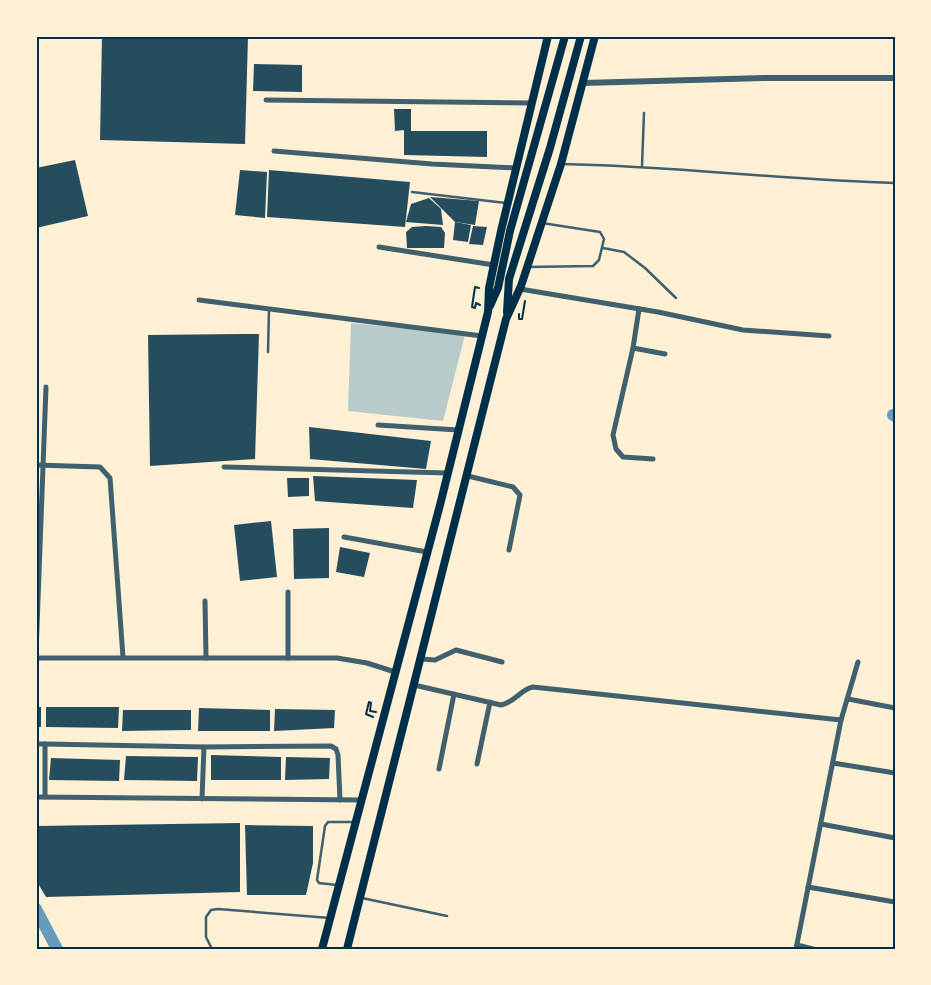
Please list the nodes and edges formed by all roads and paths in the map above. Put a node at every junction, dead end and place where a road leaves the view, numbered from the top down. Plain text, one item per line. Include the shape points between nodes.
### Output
1 (548, 36) edge
2 (565, 36) edge
3 (581, 36) edge
4 (595, 36) edge
5 (895, 78) edge
6 (583, 83) junction
7 (266, 100) dead end
8 (531, 103) junction
9 (644, 114) dead end
10 (274, 151) dead end
11 (561, 164) junction
12 (642, 166) junction
13 (516, 168) junction
14 (895, 183) edge
15 (412, 192) dead end
16 (508, 203) junction
17 (542, 223) junction
18 (379, 247) dead end
19 (602, 248) junction
20 (494, 265) junction
21 (526, 267) junction
22 (475, 287) dead end
23 (520, 290) junction
24 (526, 297) dead end
25 (676, 298) dead end
26 (199, 300) dead end
27 (476, 304) dead end
28 (269, 309) junction
29 (639, 309) junction
30 (488, 312) junction
31 (520, 314) dead end
32 (506, 319) junction
33 (482, 336) junction
34 (829, 336) dead end
35 (633, 348) junction
36 (268, 352) dead end
37 (665, 354) dead end
38 (46, 387) dead end
39 (378, 425) dead end
40 (458, 430) junction
41 (653, 459) dead end
42 (39, 465) edge
43 (224, 466) dead end
44 (447, 473) junction
45 (468, 476) junction
46 (344, 537) dead end
47 (509, 550) dead end
48 (427, 552) junction
49 (288, 592) dead end
50 (205, 602) dead end
51 (36, 653) edge
52 (36, 658) edge
53 (123, 658) junction
54 (206, 658) junction
55 (288, 658) junction
56 (421, 659) junction
57 (502, 662) dead end
58 (858, 662) dead end
59 (394, 672) junction
60 (414, 685) junction
61 (454, 694) junction
62 (848, 699) junction
63 (490, 702) junction
64 (895, 708) edge
65 (370, 711) dead end
66 (366, 714) dead end
67 (841, 720) junction
68 (36, 744) edge
69 (45, 744) junction
70 (204, 747) junction
71 (833, 763) junction
72 (477, 764) dead end
73 (440, 769) dead end
74 (895, 773) edge
75 (36, 797) edge
76 (45, 797) junction
77 (202, 799) junction
78 (340, 800) junction
79 (361, 800) junction
80 (355, 822) junction
81 (820, 824) junction
82 (895, 838) edge
83 (338, 885) junction
84 (808, 886) junction
85 (360, 898) junction
86 (895, 902) edge
87 (447, 916) dead end
88 (331, 918) junction
89 (796, 947) edge
90 (212, 949) edge
91 (322, 949) edge
92 (347, 949) edge
93 (813, 949) edge

1 - 8 main road
2 - 30 main road via 510,231 498,288
3 - 32 main road via 509,279
4 - 6 main road
5 - 6 street
6 - 11 main road
7 - 8 street
8 - 13 main road
9 - 12 lane
10 - 13 street
11 - 12 lane
11 - 17 main road
12 - 14 lane via 822,181
13 - 16 main road
15 - 16 lane
16 - 20 main road
17 - 19 lane via 600,232 604,239
17 - 21 main road
18 - 20 street
19 - 21 lane via 599,260 593,266
19 - 25 lane via 624,252
20 - 30 main road
21 - 23 main road
22 - 27 path via 472,308
23 - 29 street
23 - 32 main road
24 - 31 path via 522,319 519,319
26 - 28 street
28 - 33 street
28 - 36 lane
29 - 34 street via 743,330
29 - 35 street
30 - 33 main road
32 - 45 main road
33 - 40 main road
35 - 37 street
35 - 41 street via 613,435 616,449 623,457
38 - 42 street
39 - 40 street
40 - 44 main road
42 - 51 street
42 - 53 street via 100,467 110,478
43 - 44 street
44 - 48 main road
45 - 47 street via 518,490 520,495
45 - 56 main road
46 - 48 street
48 - 59 main road
49 - 55 street
50 - 54 street
52 - 53 street
53 - 54 street
54 - 55 street
55 - 59 street via 337,658
56 - 57 street via 435,660 456,650
56 - 60 main road
58 - 62 street
59 - 79 main road
60 - 61 street
60 - 85 main road
61 - 63 street
61 - 73 street
62 - 64 street
62 - 67 street
63 - 67 street via 506,704 534,687
63 - 72 street
65 - 66 path via 372,703 369,702
67 - 71 street
68 - 69 street
69 - 70 street
69 - 76 street
70 - 77 street
70 - 78 street via 331,746 338,755
71 - 74 street
71 - 81 street
75 - 76 street
76 - 77 street
77 - 78 street
78 - 79 street
79 - 80 main road
80 - 83 main road
80 - 83 lane via 328,822 325,826 317,880
81 - 82 street
81 - 84 street
83 - 88 main road
84 - 86 street
84 - 89 street
85 - 87 lane
85 - 92 main road
88 - 90 lane via 211,910 206,917 206,937
88 - 91 main road
89 - 93 street

